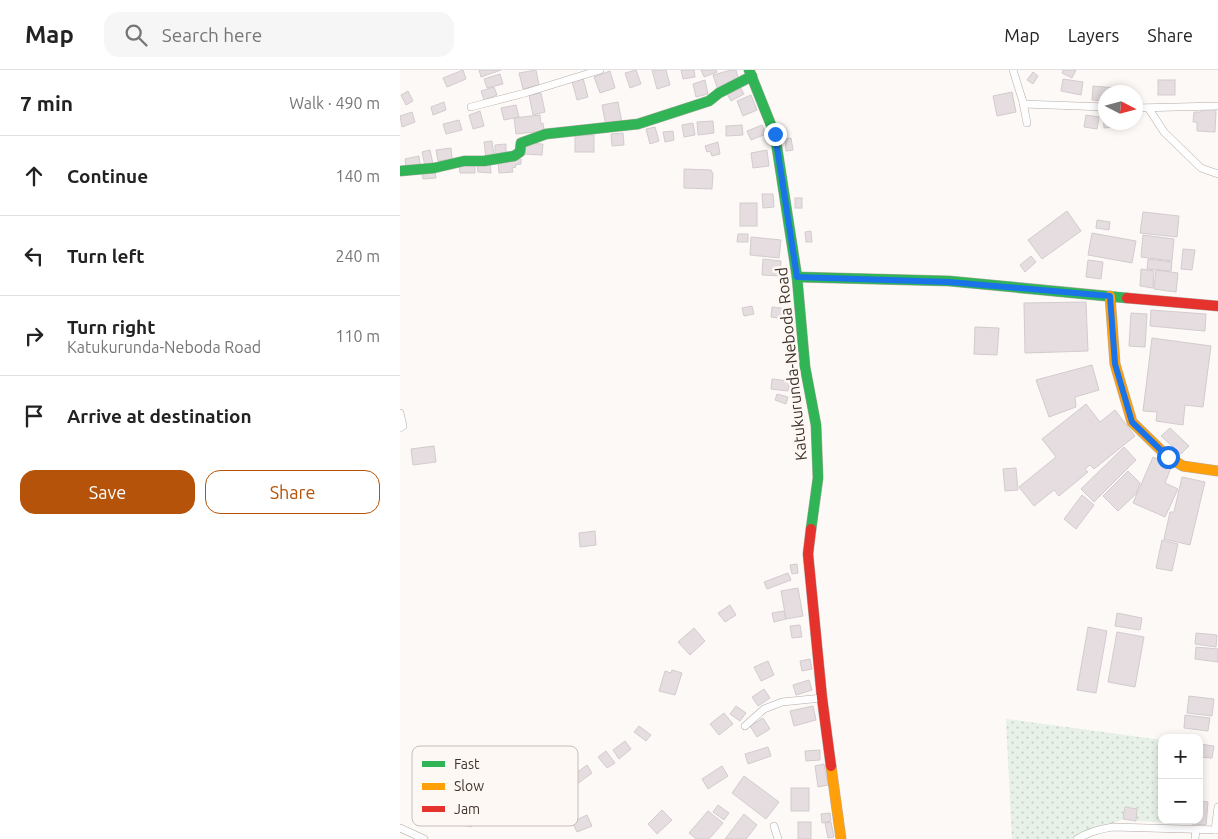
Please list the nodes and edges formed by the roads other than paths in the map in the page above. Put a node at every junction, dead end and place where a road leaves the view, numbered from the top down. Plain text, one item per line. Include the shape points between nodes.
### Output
1 (600, 70) edge
2 (1012, 70) edge
3 (751, 73) edge
4 (1023, 104) junction
5 (1218, 106) edge
6 (470, 107) dead end
7 (1098, 107) edge
8 (1143, 109) edge
9 (1149, 109) junction
10 (1027, 123) dead end
11 (400, 171) edge
12 (1218, 174) edge
13 (797, 277) junction
14 (1110, 296) junction
15 (1218, 306) edge
16 (400, 413) edge
17 (400, 428) edge
18 (1218, 472) edge
19 (822, 698) junction
20 (745, 726) dead end
21 (1218, 807) edge
22 (774, 826) dead end
23 (400, 828) edge
24 (1196, 830) junction
25 (1216, 830) edge
26 (1081, 838) edge
27 (424, 839) edge
28 (778, 839) edge
29 (841, 839) edge
30 (1195, 839) edge

1 - 6 street
2 - 4 street
3 - 11 street via 709,101 638,124 546,134 521,143 520,152 514,156
3 - 13 street, Katukurunda-Neboda Road via 775,134
4 - 7 street
4 - 10 street
5 - 9 street
8 - 9 street
9 - 12 street via 1164,132 1201,168
13 - 14 street via 949,282
13 - 19 street, Katukurunda-Neboda Road via 805,367 816,425 818,478 808,554
14 - 15 street
14 - 18 street via 1115,364 1132,422 1168,457 1184,466
16 - 17 street via 403,426
19 - 20 street via 782,702 764,709
19 - 29 street, Katukurunda-Neboda Road
21 - 25 street
22 - 28 street
23 - 27 street
24 - 25 street
24 - 26 street via 1113,827 1099,828
24 - 30 street

